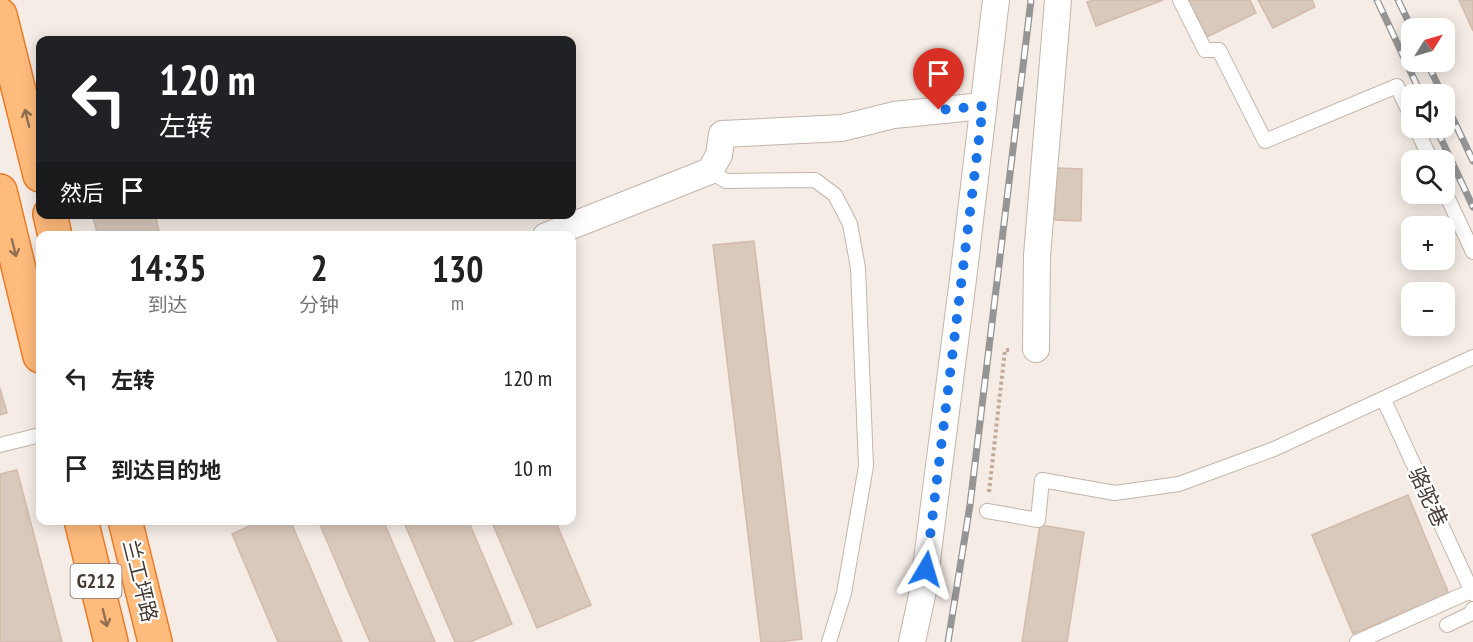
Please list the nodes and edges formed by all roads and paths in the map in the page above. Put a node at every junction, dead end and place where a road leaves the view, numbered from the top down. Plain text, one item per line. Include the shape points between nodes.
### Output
1 (996, 0) edge
2 (1058, 0) edge
3 (1180, 0) edge
4 (0, 15) edge
5 (1401, 95) edge
6 (983, 106) junction
7 (36, 159) edge
8 (710, 171) junction
9 (0, 191) edge
10 (1451, 204) edge
11 (559, 231) edge
12 (1473, 252) edge
13 (36, 340) edge
14 (1036, 349) joint
15 (1473, 357) edge
16 (1384, 400) junction
17 (36, 436) edge
18 (0, 445) edge
19 (987, 511) joint
20 (82, 525) edge
21 (127, 525) edge
22 (1472, 592) edge
23 (1473, 609) edge
24 (1447, 626) dead end
25 (111, 642) edge
26 (155, 642) edge
27 (829, 642) edge
28 (912, 642) edge
29 (1357, 642) edge

1 - 6 street
2 - 14 street via 1036,256
3 - 5 lane via 1206,50 1219,50 1265,141 1397,86
7 -> 4 highway
6 - 8 street via 894,115 842,128 722,134 719,155
6 - 28 street via 923,591
8 - 11 street
8 - 27 lane via 726,181 815,180 835,195 850,224 858,268 866,466 844,593
9 -> 13 highway
10 - 12 lane
14 - 19 path via 1005,350
15 - 16 lane
16 - 19 lane via 1274,450 1179,484 1115,493 1042,480 1038,520
16 - 22 lane, 骆驼巷
17 - 18 lane
20 -> 25 highway, 兰工坪路 / G212
21 - 26 highway, 兰工坪路 / G212
22 - 29 lane
23 - 24 lane

